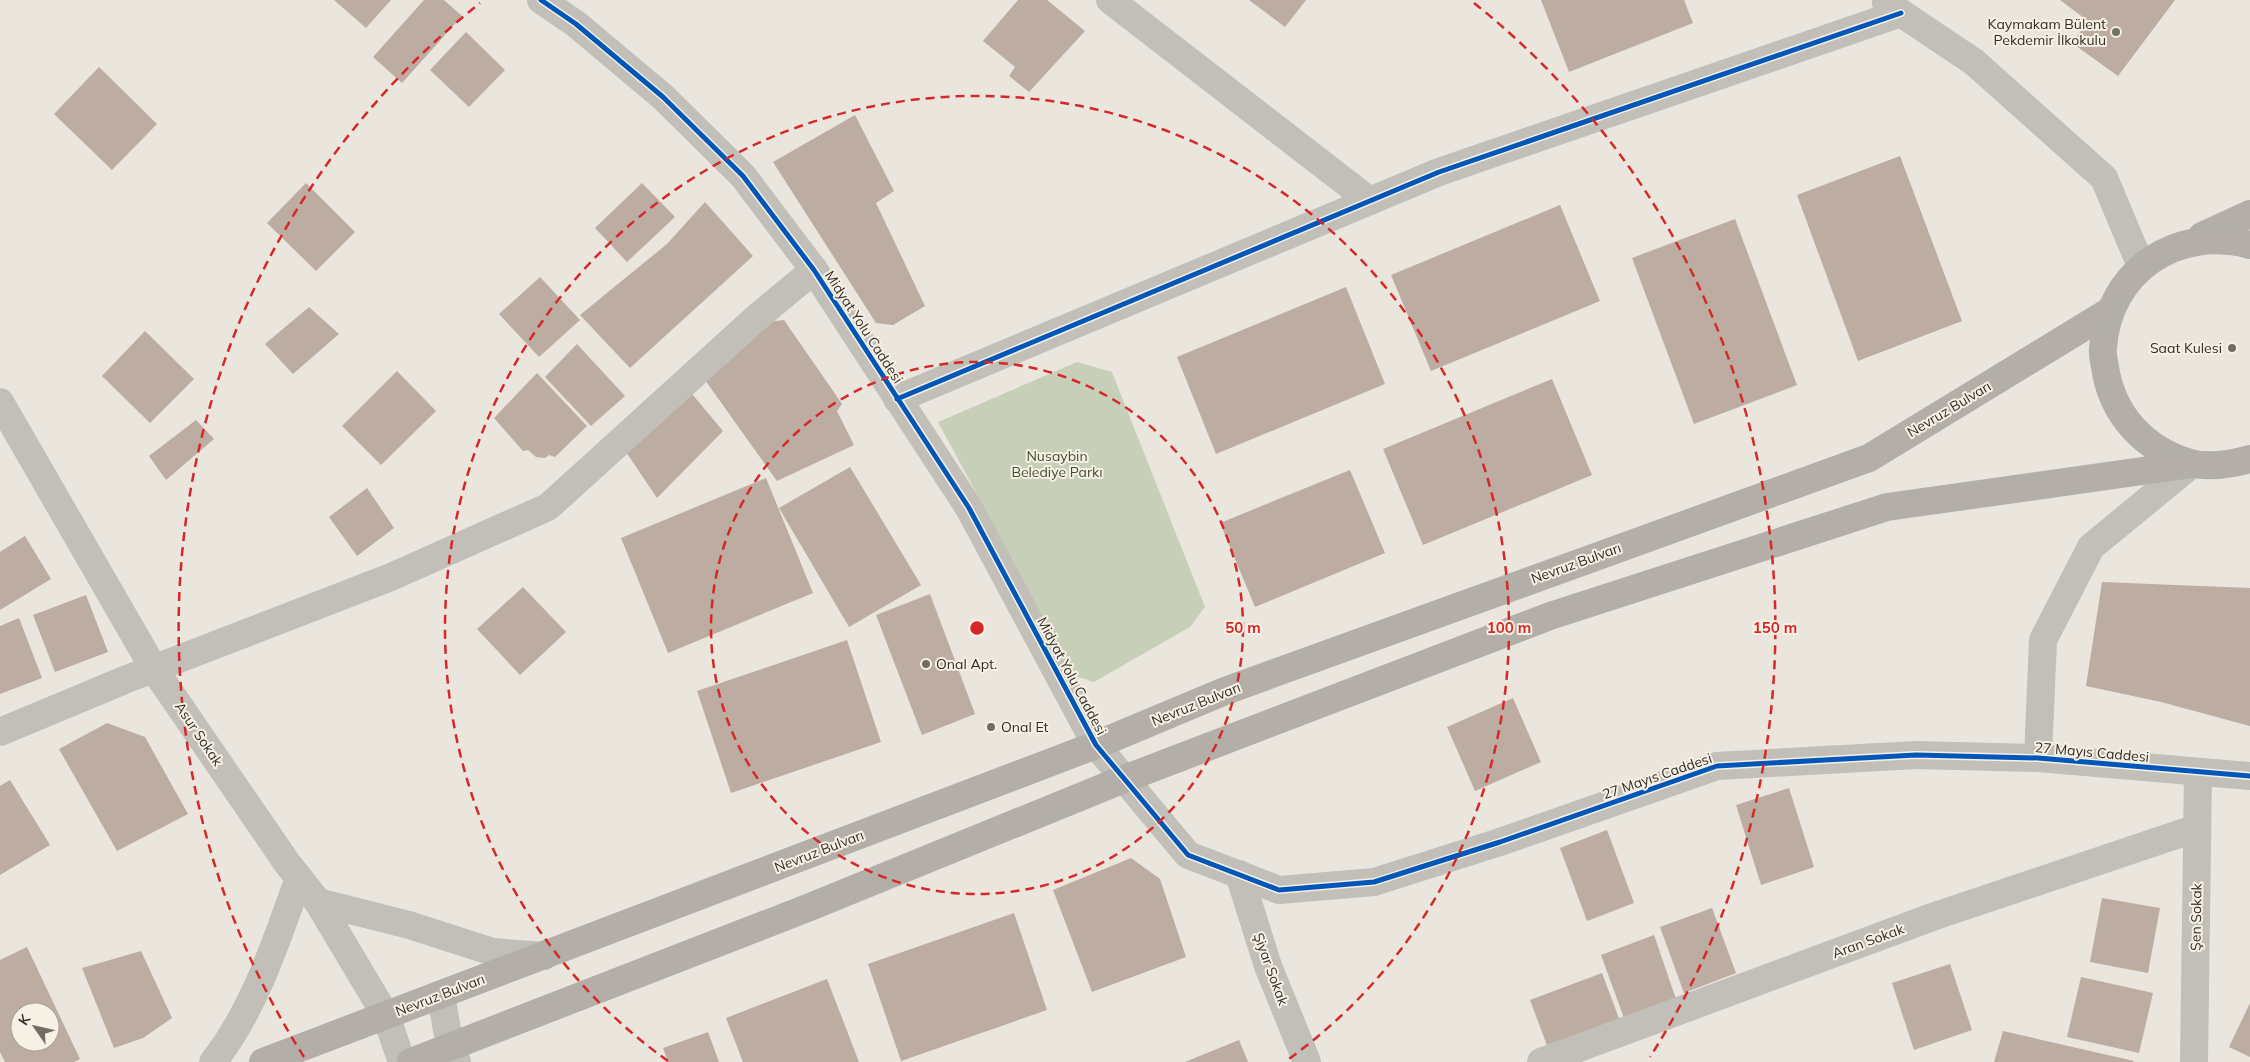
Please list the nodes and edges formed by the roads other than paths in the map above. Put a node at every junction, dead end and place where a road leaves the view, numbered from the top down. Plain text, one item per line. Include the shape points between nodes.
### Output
1 (1110, 0) edge
2 (556, 4) edge
3 (1891, 7) edge
4 (1370, 201) junction
5 (2250, 214) edge
6 (2192, 241) junction
7 (2250, 245) edge
8 (2141, 266) junction
9 (814, 270) junction
10 (2110, 311) junction
11 (897, 399) junction
12 (0, 402) edge
13 (2192, 464) junction
14 (2244, 465) edge
15 (154, 669) junction
16 (0, 732) edge
17 (1096, 746) junction
18 (2038, 758) junction
19 (2198, 773) junction
20 (2250, 776) edge
21 (1124, 779) junction
22 (2197, 828) junction
23 (1239, 874) junction
24 (299, 878) junction
25 (318, 902) junction
26 (544, 956) junction
27 (441, 995) junction
28 (386, 1016) junction
29 (454, 1054) edge
30 (213, 1062) edge
31 (263, 1062) edge
32 (402, 1062) edge
33 (411, 1062) edge
34 (1307, 1062) edge
35 (1541, 1062) edge
36 (2194, 1062) edge

1 - 4 street
2 - 9 street, Midyat Yolu Caddesi via 663,97 743,176
3 - 4 street via 1439,172
3 - 8 street via 1974,62 2104,178
4 - 11 street
5 - 6 main road
6 - 7 main road via 2229,239
6 - 8 main road via 2165,250
8 - 10 main road via 2123,287
9 - 11 street, Midyat Yolu Caddesi
9 - 15 street via 755,318 548,507 391,576
10 - 13 main road via 2102,349 2108,388 2127,423 2156,449
10 - 17 main road, Nevruz Bulvarı via 1869,458 1234,687
11 - 17 street, Midyat Yolu Caddesi via 969,508
12 - 15 street, Asur Sokak
13 - 14 main road
13 - 18 street via 2091,547 2043,640
13 - 21 main road via 1887,507 1550,616
15 - 16 street
15 - 24 street, Asur Sokak
17 - 21 street, Midyat Yolu Caddesi
17 - 26 main road, Nevruz Bulvarı
18 - 19 street, 27 Mayıs Caddesi
18 - 23 street, 27 Mayıs Caddesi via 1916,755 1717,766 1374,882 1279,890
19 - 20 street, 27 Mayıs Caddesi
19 - 22 street, Şen Sokak
21 - 23 street, 27 Mayıs Caddesi via 1188,854
21 - 29 main road
22 - 35 street, Aran Sokak via 1935,916
22 - 36 street, Şen Sokak
23 - 34 street, Şiyar Sokak via 1268,966
24 - 25 street, Asur Sokak
24 - 30 street via 244,1013
25 - 26 street via 409,925 493,952
25 - 28 street, Asur Sokak
26 - 27 main road, Nevruz Bulvarı
27 - 28 main road, Nevruz Bulvarı
27 - 29 street
28 - 31 main road, Nevruz Bulvarı
28 - 32 street, Asur Sokak
29 - 33 main road

